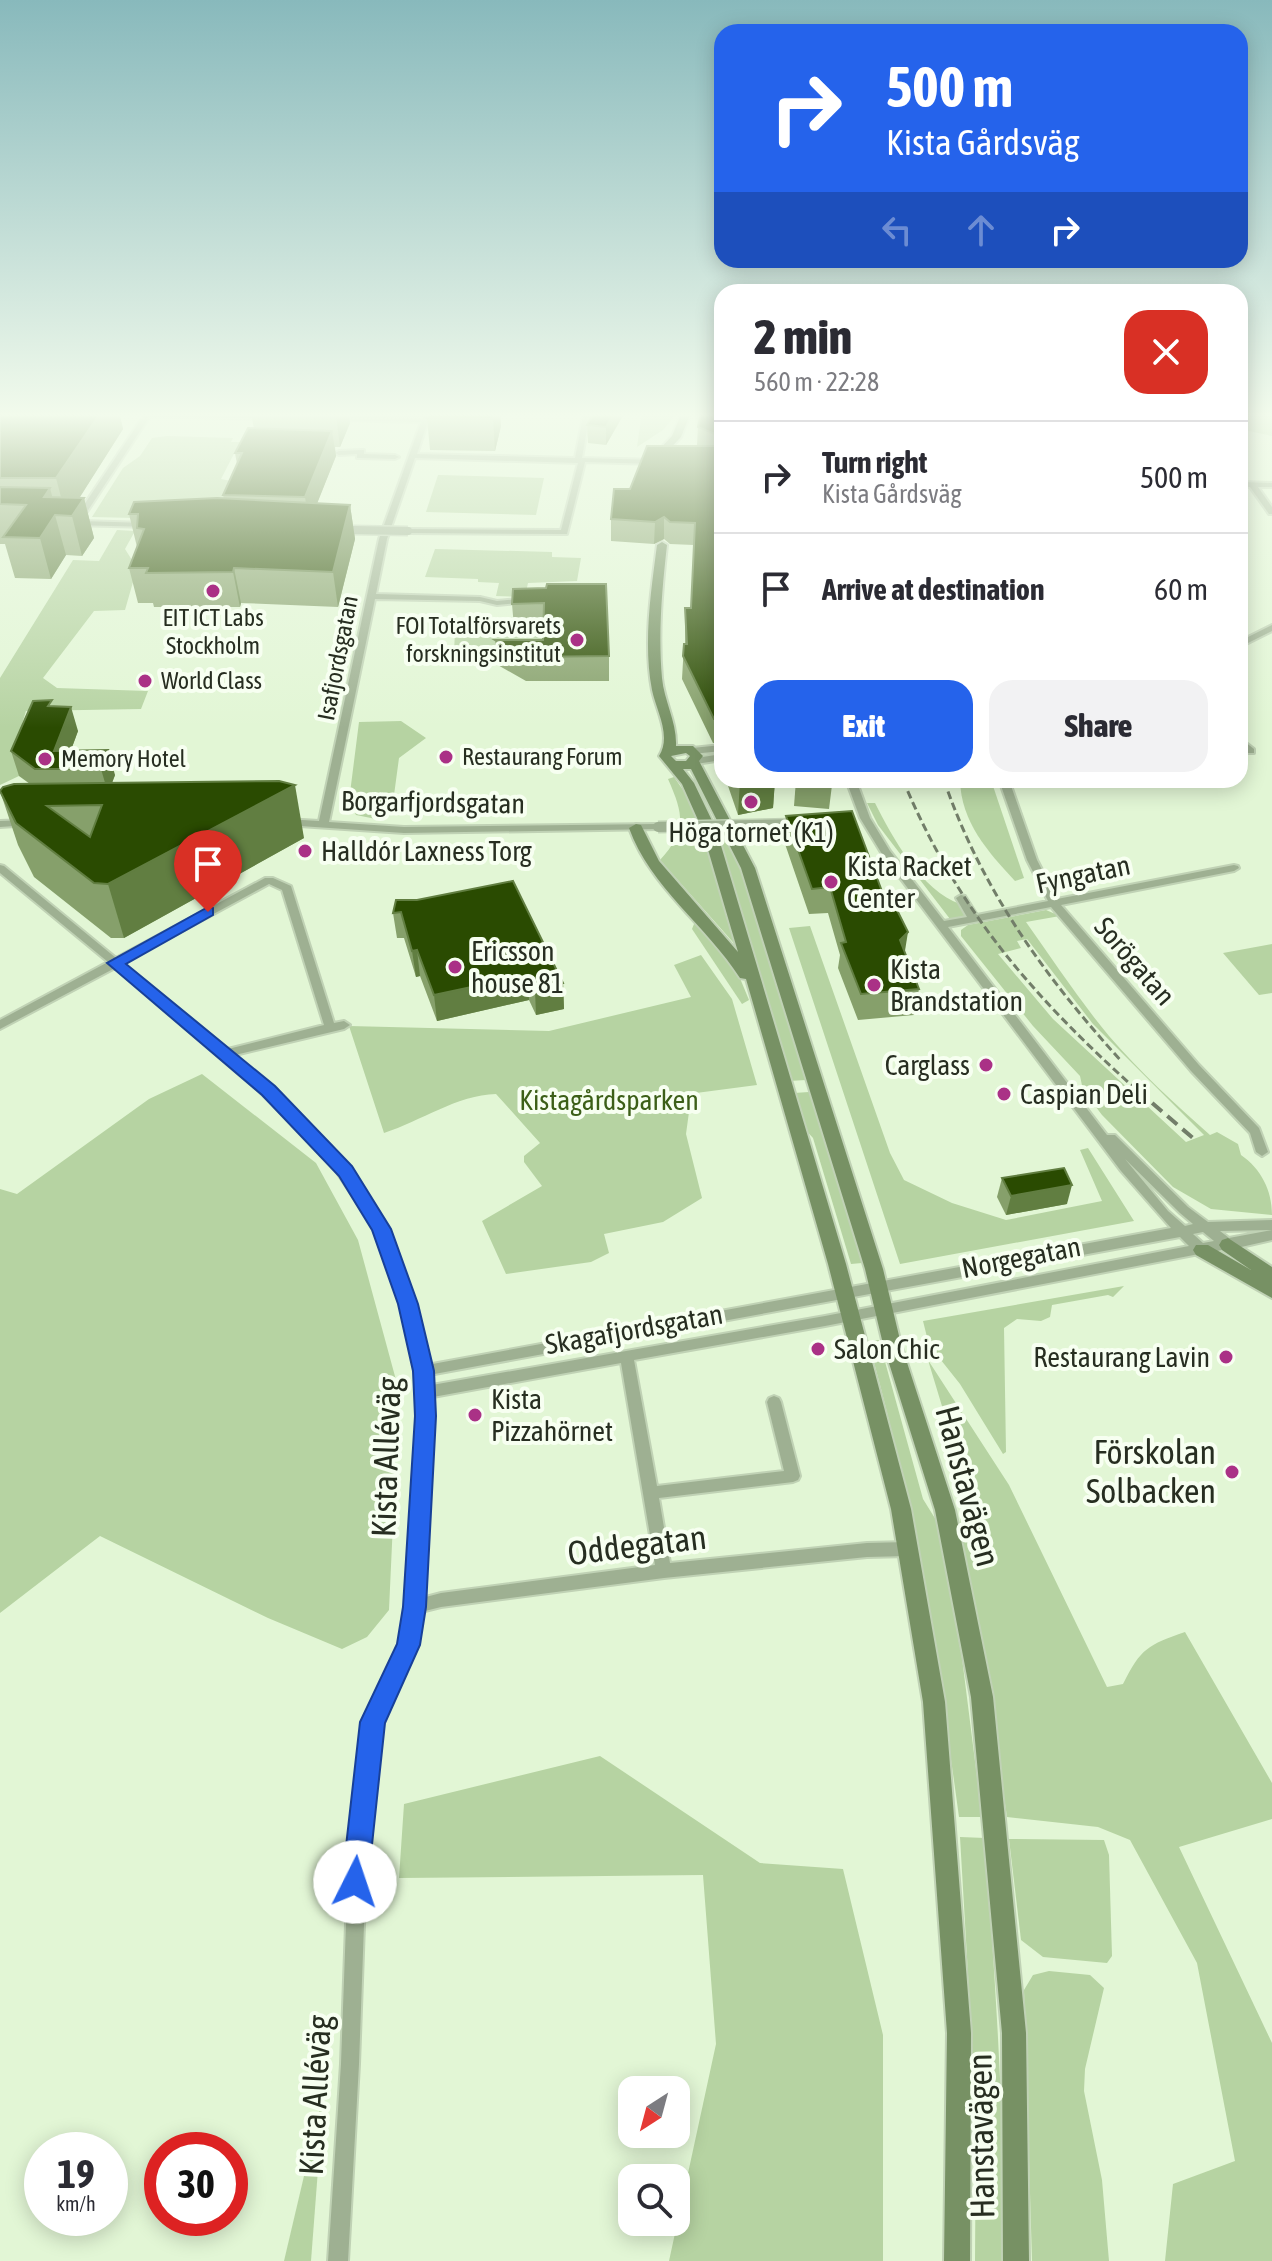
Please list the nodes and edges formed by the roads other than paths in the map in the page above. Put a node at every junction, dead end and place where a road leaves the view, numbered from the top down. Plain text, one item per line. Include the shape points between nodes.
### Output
1 (76, 518) edge
2 (390, 518) edge
3 (568, 518) edge
4 (164, 525) edge
5 (337, 529) edge
6 (662, 545) dead end
7 (371, 596) junction
8 (531, 600) edge
9 (1272, 628) edge
10 (1248, 640) edge
11 (656, 662) junction
12 (1248, 748) edge
13 (714, 750) edge
14 (1251, 751) dead end
15 (693, 756) junction
16 (714, 757) edge
17 (671, 758) junction
18 (853, 788) edge
19 (1007, 788) edge
20 (270, 822) edge
21 (814, 822) edge
22 (45, 823) edge
23 (324, 823) junction
24 (0, 824) edge
25 (636, 828) junction
26 (0, 868) edge
27 (1234, 868) dead end
28 (961, 898) dead end
29 (1055, 905) junction
30 (974, 919) junction
31 (942, 925) junction
32 (115, 963) junction
33 (757, 998) junction
34 (0, 1025) edge
35 (344, 1025) dead end
36 (330, 1027) junction
37 (226, 1053) junction
38 (815, 1085) junction
39 (785, 1088) junction
40 (1086, 1113) junction
41 (1262, 1152) dead end
42 (1272, 1225) edge
43 (1205, 1227) junction
44 (1181, 1231) junction
45 (1272, 1235) edge
46 (1228, 1245) junction
47 (1202, 1250) junction
48 (1272, 1276) edge
49 (1272, 1291) edge
50 (881, 1299) junction
51 (848, 1305) junction
52 (627, 1357) junction
53 (423, 1371) junction
54 (426, 1392) junction
55 (774, 1402) dead end
56 (651, 1493) junction
57 (908, 1549) junction
58 (664, 1571) junction
59 (414, 1607) junction
60 (338, 2261) edge
61 (957, 2261) edge
62 (1016, 2261) edge

1 - 4 street via 72,523
2 - 7 street, Isafjordsgatan
3 - 5 street, bridge via 566,529 554,534
6 - 11 main road, Hanstavägen
7 - 8 street
7 - 23 street, Isafjordsgatan
9 - 10 street
11 - 15 main road, Hanstavägen
11 - 17 main road, Hanstavägen via 655,681 672,735
12 - 14 street
13 - 15 street
15 - 16 street
15 - 17 main road
15 - 38 main road, Hanstavägen via 748,868
17 - 33 main road, Hanstavägen via 709,829
18 - 31 street via 859,818
19 - 29 street, Sorögatan via 1032,860
20 - 23 street, Borgarfjordsgatan
21 - 25 street, Borgarfjordsgatan, bridge
22 - 24 street
23 - 25 street, Borgarfjordsgatan via 404,830
25 - 33 main road via 643,851 737,958
26 - 32 street, Kista Alléväg
27 - 29 street, Fyngatan
28 - 30 street
29 - 30 street, Fyngatan
29 - 41 street, Sorögatan via 1255,1131
30 - 31 street, Fyngatan
31 - 40 street
32 - 34 street
32 - 36 street via 262,882 277,881 287,888 295,909
32 - 37 street, Kista Alléväg
33 - 39 main road, Hanstavägen
35 - 36 street
36 - 37 street
37 - 53 street, Kista Alléväg via 328,1150 381,1229 408,1304
38 - 39 main road
38 - 50 main road, Hanstavägen
39 - 51 main road, Hanstavägen
40 - 43 street
40 - 44 street via 1125,1168
42 - 43 street, Norgegatan
43 - 44 street, Norgegatan
43 - 46 street
44 - 47 street
44 - 50 street, Norgegatan
45 - 46 street, Norgegatan
46 - 47 street, Norgegatan
46 - 48 main road
47 - 49 main road
47 - 50 street, Norgegatan
50 - 51 street, Norgegatan
50 - 51 street, Norgegatan
50 - 62 main road, Hanstavägen via 945,1510 982,1697 1014,2033
51 - 52 street, Skagafjordsgatan
51 - 53 street, Skagafjordsgatan
51 - 57 main road, Hanstavägen
52 - 54 street, Skagafjordsgatan
52 - 56 street
53 - 54 street, Kista Alléväg
54 - 59 street, Kista Alléväg
55 - 56 street via 793,1476
56 - 58 street
57 - 58 street, Oddegatan
57 - 61 main road, Hanstavägen via 934,1702 958,2017
58 - 59 street, Oddegatan
59 - 60 street, Kista Alléväg via 408,1645 373,1722 358,1841

